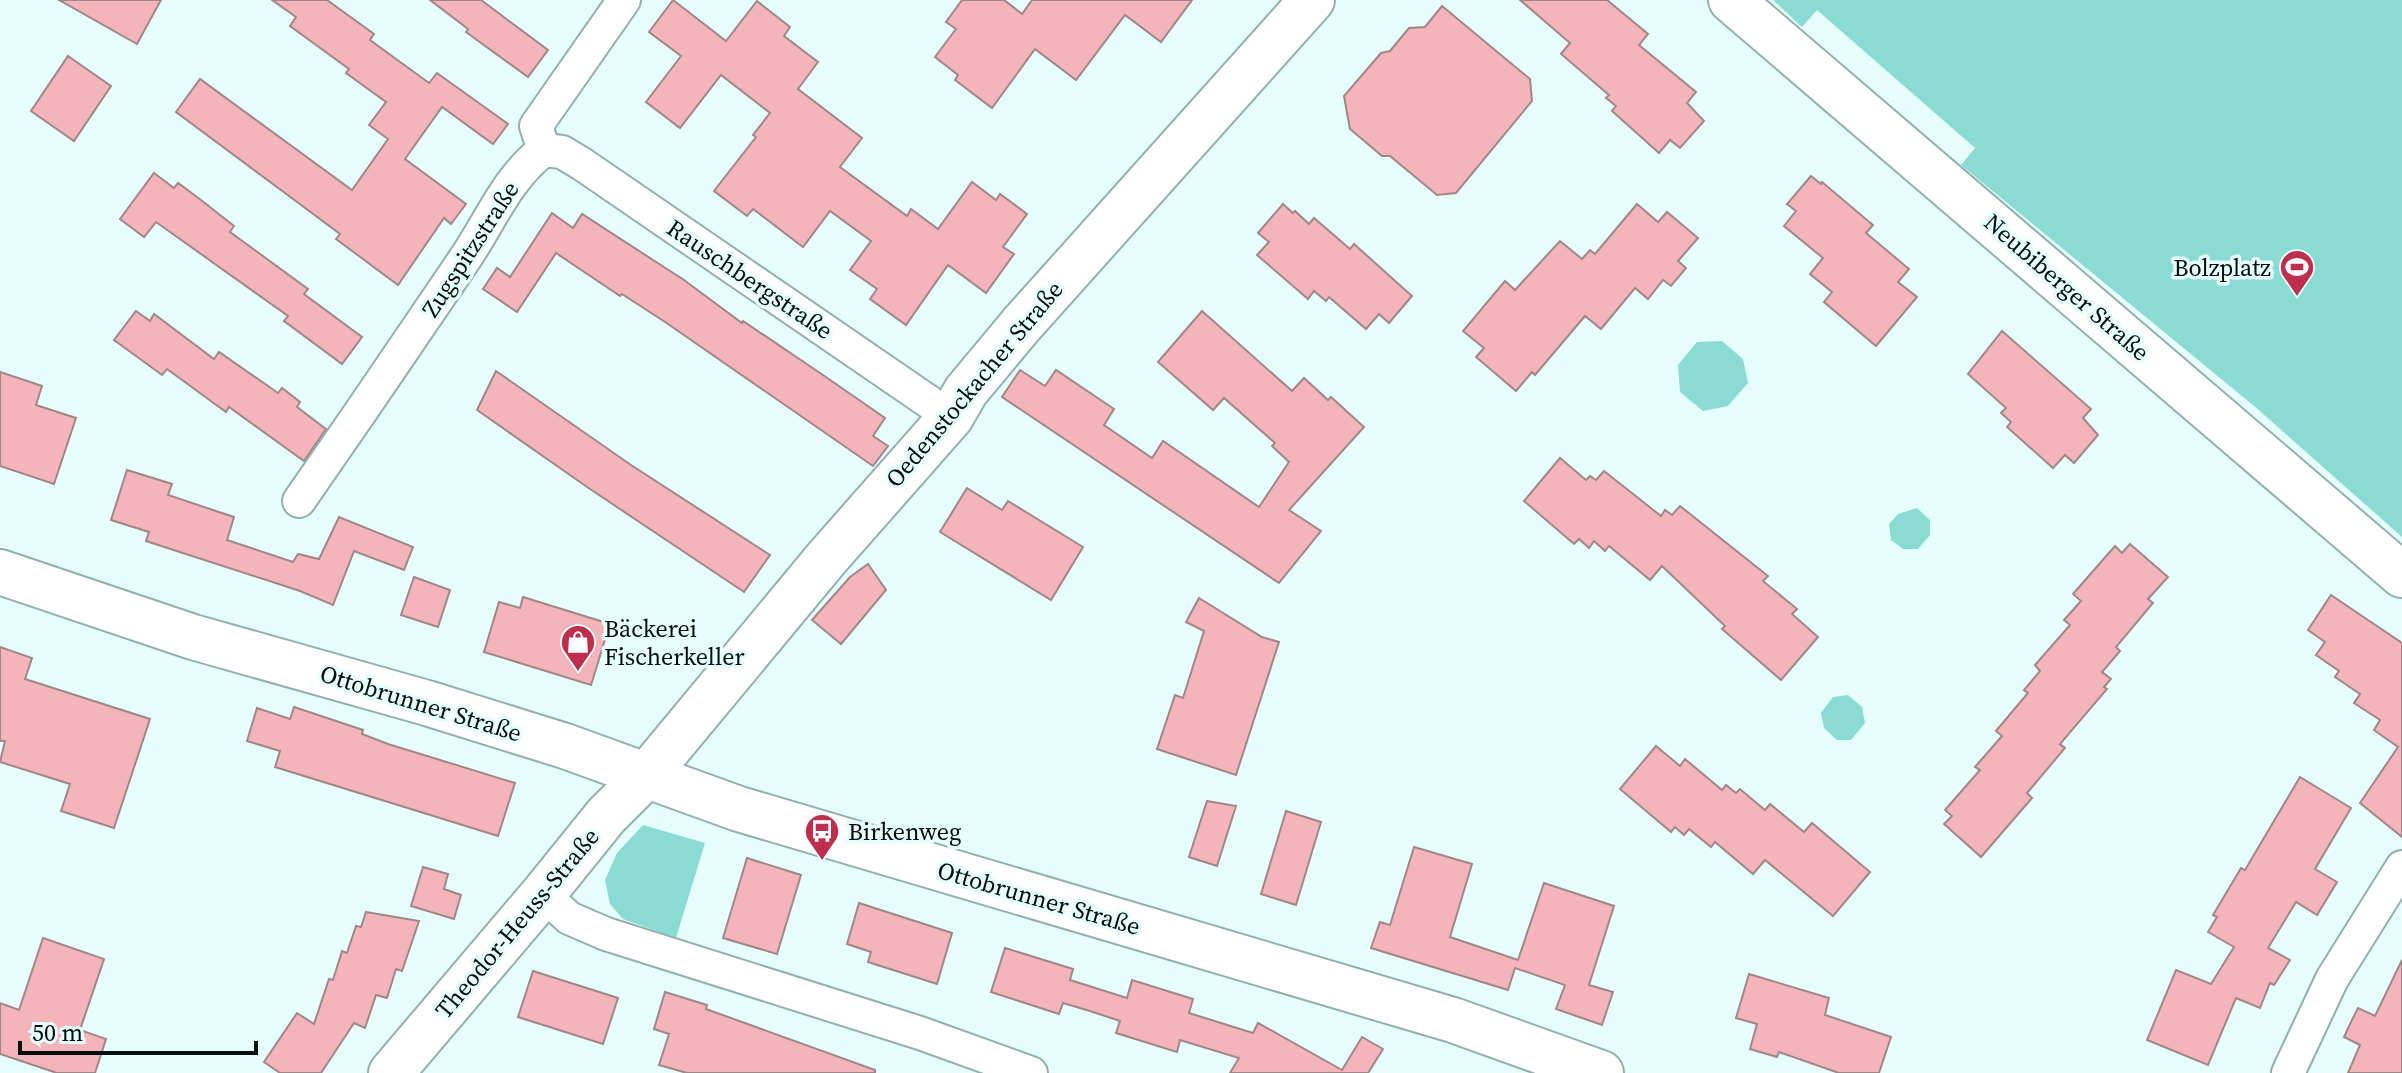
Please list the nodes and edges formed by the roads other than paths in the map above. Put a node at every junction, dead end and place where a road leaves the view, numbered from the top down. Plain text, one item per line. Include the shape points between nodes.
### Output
1 (624, 0) edge
2 (1312, 0) edge
3 (1731, 0) edge
4 (544, 150) junction
5 (951, 417) junction
6 (299, 501) dead end
7 (0, 572) edge
8 (2402, 575) edge
9 (646, 776) junction
10 (2402, 867) edge
11 (543, 894) junction
12 (391, 1073) edge
13 (1031, 1073) edge
14 (1601, 1073) edge
15 (2288, 1073) edge

1 - 4 street via 536,126
2 - 5 street, Oedenstockacher Straße via 1021,325
3 - 8 street, Neubiberger Straße
4 - 5 street, Rauschbergstraße via 562,152 582,164
4 - 6 street, Zugspitzstraße via 525,164
5 - 9 street, Oedenstockacher Straße
7 - 9 street, Ottobrunner Straße via 202,639 565,746
9 - 11 street, Theodor-Heuss-Straße
9 - 14 street, Ottobrunner Straße via 833,838 1453,1020
10 - 15 street via 2332,979
11 - 12 street, Theodor-Heuss-Straße
11 - 13 street via 569,918 606,934

